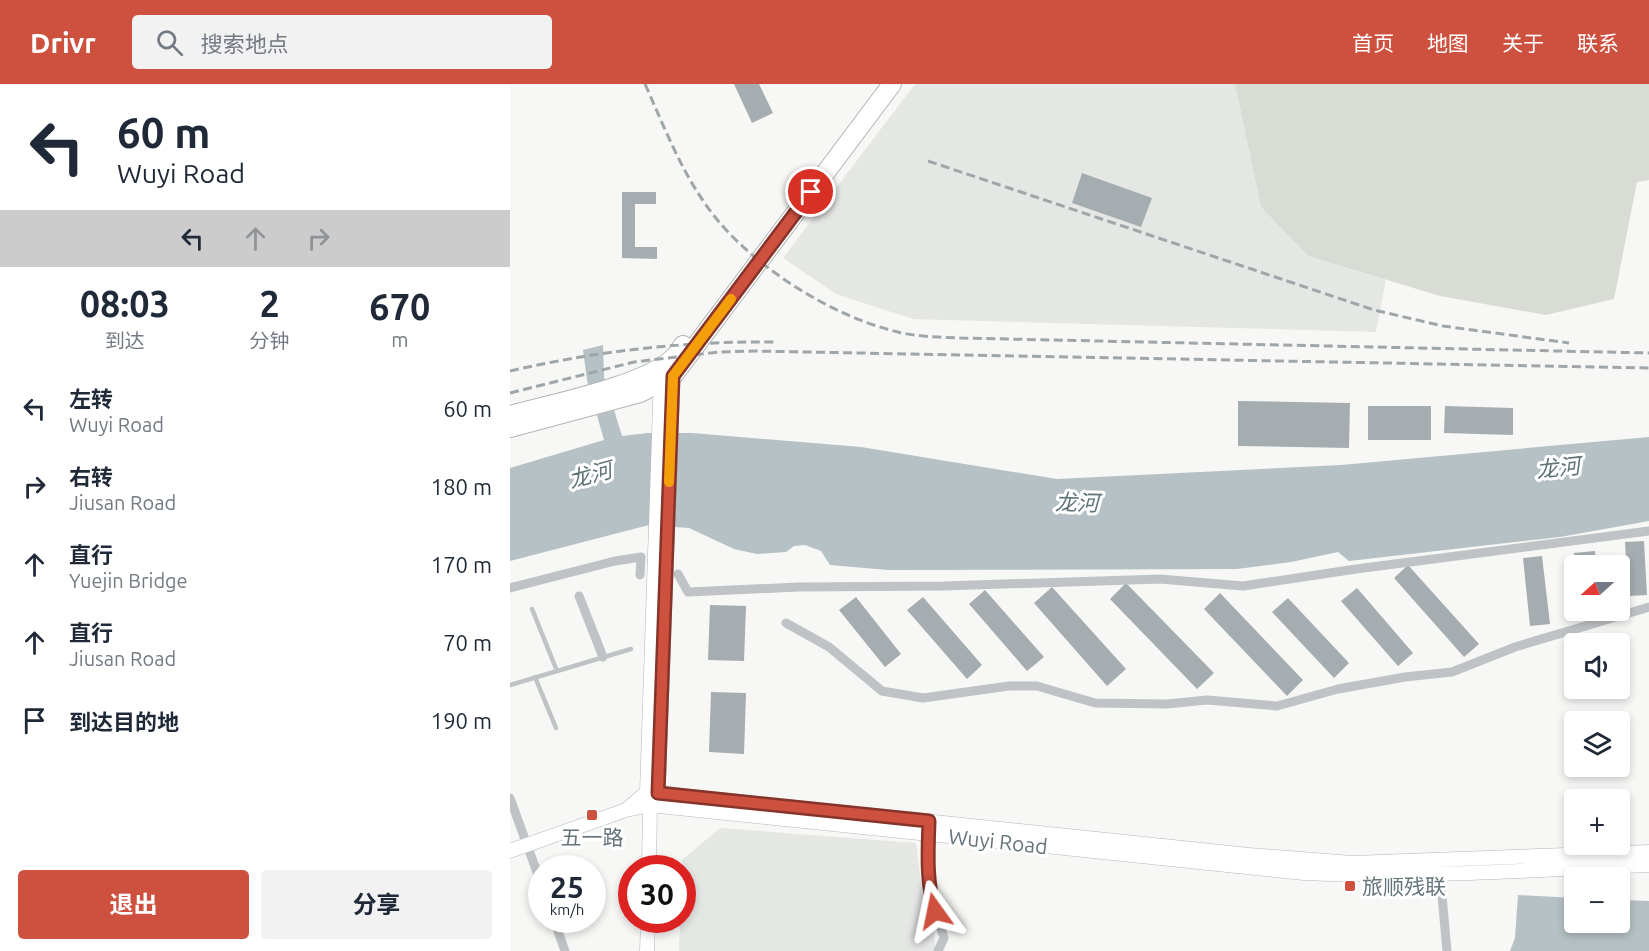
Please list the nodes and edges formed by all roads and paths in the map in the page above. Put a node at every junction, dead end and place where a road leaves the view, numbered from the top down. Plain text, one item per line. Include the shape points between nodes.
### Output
1 (886, 85) edge
2 (665, 375) junction
3 (590, 400) junction
4 (510, 415) edge
5 (510, 428) edge
6 (1649, 531) edge
7 (678, 574) dead end
8 (640, 575) dead end
9 (510, 588) edge
10 (579, 596) dead end
11 (1649, 608) edge
12 (532, 609) dead end
13 (786, 623) dead end
14 (631, 649) dead end
15 (603, 657) junction
16 (557, 671) junction
17 (536, 677) junction
18 (510, 685) edge
19 (556, 728) dead end
20 (652, 797) junction
21 (510, 798) edge
22 (929, 828) junction
23 (527, 845) junction
24 (510, 851) edge
25 (1649, 852) edge
26 (531, 855) edge
27 (650, 855) edge
28 (1649, 865) edge
29 (1441, 867) junction
30 (559, 933) edge
31 (648, 933) edge
32 (565, 951) edge
33 (647, 951) edge
34 (938, 951) edge
35 (1447, 951) edge

1 - 2 highway via 675,356
2 - 3 highway via 635,379 612,394
2 - 20 main road
3 - 4 highway
3 - 5 highway
6 - 7 street via 1243,586 1160,579 688,592
8 - 9 street via 641,557
10 - 15 street
11 - 13 street via 1515,647 1452,672 1338,689 1277,706 1207,700 1095,703 1037,686 923,698 882,691 829,647
12 - 16 lane
14 - 15 lane
15 - 16 lane
16 - 17 lane
17 - 18 lane
17 - 19 lane
20 - 22 main road, Wuyi Road
20 - 23 main road
20 - 27 main road
21 - 23 street
22 - 29 main road, Wuyi Road via 1300,860
22 - 34 street via 929,891 944,938
23 - 24 main road
23 - 26 street
25 - 29 main road, Wuyi Road
28 - 29 main road, Wuyi Road
29 - 35 street
30 - 32 street
31 - 33 main road

